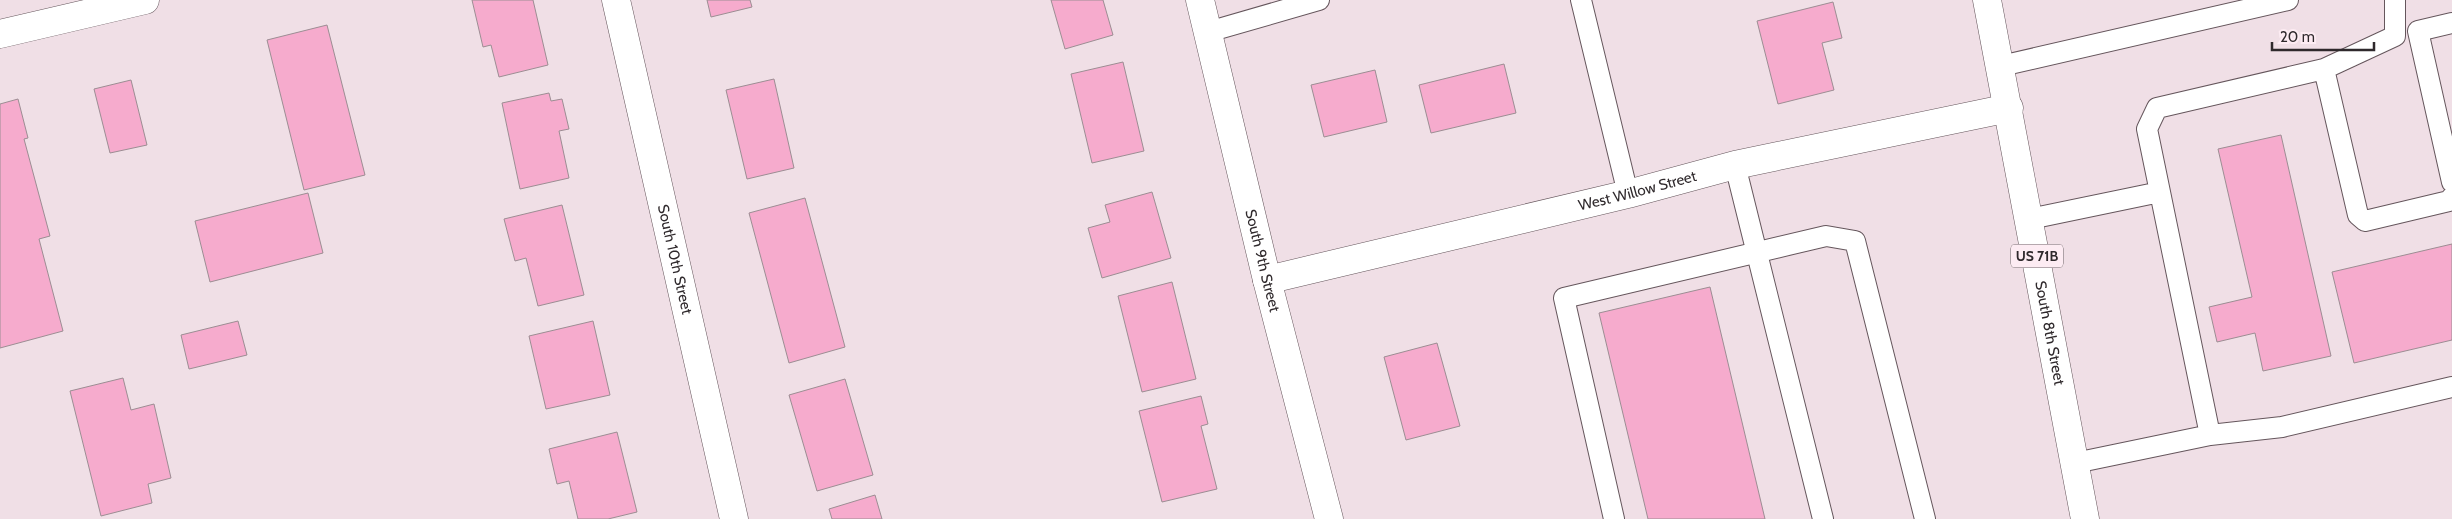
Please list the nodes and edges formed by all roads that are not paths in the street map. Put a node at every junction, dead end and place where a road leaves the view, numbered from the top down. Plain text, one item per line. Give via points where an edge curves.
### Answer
1 (145, 0) edge
2 (616, 0) edge
3 (1200, 0) edge
4 (1319, 0) edge
5 (1581, 0) edge
6 (1987, 0) edge
7 (2288, 0) edge
8 (2395, 0) edge
9 (2452, 23) edge
10 (2418, 31) junction
11 (1208, 32) junction
12 (0, 34) edge
13 (2395, 36) junction
14 (2000, 66) junction
15 (2324, 69) junction
16 (2009, 108) junction
17 (1735, 165) junction
18 (2452, 182) edge
19 (2160, 192) junction
20 (1628, 194) junction
21 (2452, 197) edge
22 (2030, 219) junction
23 (1756, 252) junction
24 (1268, 280) junction
25 (2452, 387) edge
26 (2210, 436) junction
27 (2075, 463) junction
28 (734, 519) edge
29 (1329, 519) edge
30 (1614, 519) edge
31 (1823, 519) edge
32 (1925, 519) edge
33 (2086, 519) edge

1 - 12 street
2 - 28 street, South 10th Street
3 - 11 street, South 9th Street
4 - 11 lane
5 - 20 lane
6 - 14 street, South 8th Street / US 71B
7 - 14 lane
8 - 13 lane
9 - 10 lane
10 - 13 lane
10 - 18 lane
11 - 24 street, South 9th Street
13 - 15 lane
14 - 16 street, South 8th Street / US 71B
15 - 19 lane via 2157,108 2147,129
15 - 21 lane via 2358,215 2365,221 2450,202
16 - 17 street, West Willow Street
16 - 22 street, South 8th Street / US 71B
17 - 20 street, West Willow Street
17 - 23 lane
19 - 22 lane
19 - 26 lane
20 - 24 street, West Willow Street
22 - 27 street, South 8th Street / US 71B
23 - 30 lane via 1564,298
23 - 31 lane
23 - 32 lane via 1826,236 1855,241
24 - 29 street, South 9th Street
25 - 26 lane via 2282,427
26 - 27 lane
27 - 33 street, South 8th Street / US 71B

